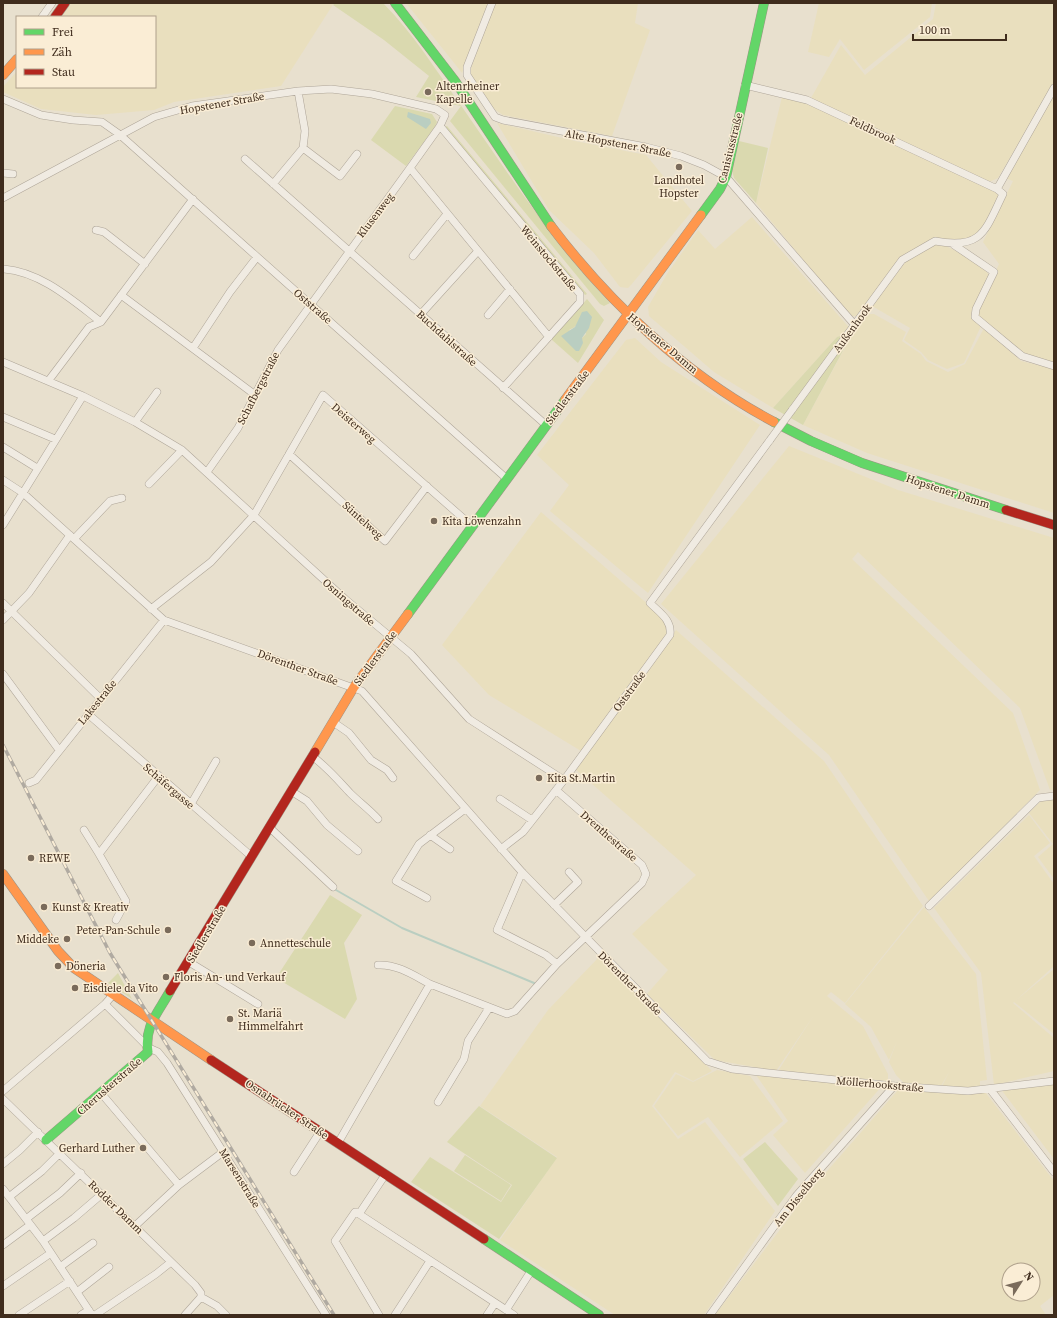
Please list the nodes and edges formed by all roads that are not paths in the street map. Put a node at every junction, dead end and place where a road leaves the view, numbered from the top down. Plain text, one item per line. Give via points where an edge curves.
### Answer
1 (52, 3) edge
2 (65, 3) edge
3 (395, 3) edge
4 (492, 3) edge
5 (764, 3) edge
6 (43, 16) edge
7 (56, 16) edge
8 (16, 60) edge
9 (3, 76) edge
10 (745, 85) junction
11 (1054, 88) edge
12 (298, 91) junction
13 (3, 99) edge
14 (440, 126) junction
15 (119, 134) junction
16 (302, 148) junction
17 (357, 154) dead end
18 (245, 159) dead end
19 (410, 168) junction
20 (3, 173) edge
21 (13, 174) dead end
22 (726, 176) junction
23 (273, 184) junction
24 (997, 189) junction
25 (3, 198) edge
26 (193, 199) junction
27 (448, 214) junction
28 (96, 230) dead end
29 (954, 245) junction
30 (349, 250) junction
31 (478, 250) junction
32 (413, 256) dead end
33 (258, 257) junction
34 (145, 264) junction
35 (4, 269) dead end
36 (510, 289) junction
37 (122, 296) junction
38 (310, 304) junction
39 (421, 314) junction
40 (628, 314) junction
41 (488, 315) dead end
42 (101, 322) junction
43 (854, 324) junction
44 (549, 337) junction
45 (193, 348) junction
46 (3, 362) edge
47 (1054, 366) edge
48 (49, 380) junction
49 (503, 388) junction
50 (158, 392) dead end
51 (254, 394) junction
52 (83, 396) junction
53 (3, 417) edge
54 (136, 422) junction
55 (546, 425) junction
56 (55, 439) junction
57 (3, 447) edge
58 (182, 450) junction
59 (289, 454) junction
60 (37, 468) junction
61 (207, 472) junction
62 (508, 479) junction
63 (3, 480) edge
64 (149, 484) dead end
65 (427, 486) junction
66 (23, 493) junction
67 (122, 498) dead end
68 (254, 516) junction
69 (3, 525) edge
70 (472, 526) junction
71 (1054, 526) edge
72 (72, 537) junction
73 (3, 603) edge
74 (650, 603) joint
75 (151, 609) junction
76 (12, 611) junction
77 (3, 620) edge
78 (164, 620) junction
79 (390, 637) junction
80 (3, 674) edge
81 (354, 687) junction
82 (100, 698) junction
83 (88, 714) junction
84 (333, 722) junction
85 (60, 750) junction
86 (312, 756) junction
87 (216, 761) dead end
88 (158, 777) junction
89 (393, 778) dead end
90 (564, 780) junction
91 (29, 783) dead end
92 (556, 790) junction
93 (291, 791) junction
94 (1054, 796) edge
95 (500, 799) dead end
96 (190, 804) junction
97 (465, 809) junction
98 (378, 819) dead end
99 (532, 820) junction
100 (269, 828) junction
101 (84, 830) dead end
102 (430, 835) junction
103 (450, 849) dead end
104 (501, 849) junction
105 (358, 851) dead end
106 (99, 854) junction
107 (252, 856) junction
108 (522, 872) junction
109 (569, 872) dead end
110 (4, 879) edge
111 (333, 887) dead end
112 (427, 898) dead end
113 (554, 905) junction
114 (929, 906) dead end
115 (116, 920) dead end
116 (586, 938) junction
117 (189, 962) junction
118 (557, 964) junction
119 (378, 965) dead end
120 (430, 984) junction
121 (112, 996) junction
122 (105, 1004) junction
123 (258, 1004) dead end
124 (489, 1008) junction
125 (152, 1022) junction
126 (149, 1048) junction
127 (707, 1061) joint
128 (1054, 1081) edge
129 (894, 1086) junction
130 (990, 1089) junction
131 (3, 1091) edge
132 (101, 1093) junction
133 (3, 1099) edge
134 (438, 1102) dead end
135 (38, 1132) junction
136 (320, 1132) junction
137 (46, 1140) junction
138 (338, 1143) junction
139 (224, 1152) junction
140 (60, 1153) junction
141 (3, 1164) edge
142 (294, 1172) dead end
143 (1054, 1172) edge
144 (81, 1173) junction
145 (385, 1175) junction
146 (179, 1185) junction
147 (3, 1189) edge
148 (102, 1194) junction
149 (9, 1197) junction
150 (359, 1214) junction
151 (28, 1222) junction
152 (135, 1226) junction
153 (43, 1241) junction
154 (93, 1243) dead end
155 (3, 1245) edge
156 (51, 1253) junction
157 (430, 1261) junction
158 (171, 1262) junction
159 (60, 1267) junction
160 (109, 1267) dead end
161 (531, 1271) junction
162 (70, 1281) junction
163 (3, 1286) edge
164 (77, 1292) junction
165 (201, 1297) junction
166 (495, 1303) junction
167 (506, 1310) junction
168 (92, 1313) edge
169 (19, 1315) edge
170 (81, 1315) edge
171 (186, 1315) edge
172 (226, 1315) edge
173 (326, 1315) edge
174 (379, 1315) edge
175 (395, 1315) edge
176 (487, 1315) edge
177 (514, 1315) edge
178 (599, 1315) edge
179 (710, 1315) edge

1 - 6 street
2 - 7 main road
3 - 40 main road, Hopstener Damm via 450,73 542,214 581,263
4 - 22 street, Alte Hopstener Straße via 467,67 467,75 495,117 646,147 681,156
5 - 10 main road, Canisiusstraße
8 - 9 main road
10 - 22 main road, Canisiusstraße
10 - 24 street, Feldbrook via 807,100
11 - 24 street
12 - 14 street, Hopstener Straße via 331,89 372,94 436,109 445,115
12 - 15 street, Hopstener Straße via 192,106 154,116
12 - 16 street via 305,131
13 - 15 street, Oststraße via 42,115 102,122
14 - 19 street, Klusenweg
14 - 44 street, Weinstockstraße via 580,294 580,302
15 - 25 street, Hopstener Straße
15 - 26 street, Oststraße
16 - 17 street via 340,176
16 - 23 street
18 - 23 street, Buchdahlstraße
19 - 27 street
19 - 30 street, Klusenweg
20 - 21 street
22 - 40 main road, Canisiusstraße via 720,189
22 - 43 street, Alte Hopstener Straße
23 - 30 street, Buchdahlstraße
24 - 29 street, Außenhook via 1003,194 986,229 978,237
26 - 33 street, Oststraße
26 - 34 street
27 - 31 street
27 - 32 street
28 - 34 street via 104,232
29 - 43 street, Außenhook via 935,241 902,260
29 - 47 street via 994,272 976,309 975,317 1022,356
30 - 38 street, Klusenweg
30 - 39 street, Buchdahlstraße
31 - 36 street
31 - 39 street
33 - 38 street, Oststraße
33 - 45 street via 230,292
34 - 37 street
35 - 42 street via 17,270 55,288
36 - 41 street
36 - 44 street
37 - 42 street
37 - 45 street
38 - 51 street, Schafbergstraße via 278,350
38 - 62 street, Oststraße
39 - 49 street, Buchdahlstraße
40 - 55 main road, Siedlerstraße
40 - 71 main road, Hopstener Damm via 715,385 794,433 855,461
42 - 48 street via 89,327
43 - 74 street, Außenhook, bridge
44 - 49 street, Weinstockstraße
45 - 51 street
46 - 48 street, Osningstraße
48 - 52 street, Osningstraße
49 - 55 street, Buchdahlstraße
50 - 54 street
51 - 61 street, Schafbergstraße via 238,428
52 - 54 street, Osningstraße
52 - 56 street
53 - 56 street
54 - 58 street, Osningstraße
55 - 62 main road, Siedlerstraße
56 - 60 street
57 - 60 street
58 - 61 street, Osningstraße
58 - 64 street
59 - 65 street, Süntelweg via 385,540
59 - 65 street, Deisterweg via 323,395
59 - 68 street, Deisterweg
60 - 66 street
61 - 68 street, Osningstraße
62 - 70 main road, Siedlerstraße
63 - 66 street, Dörenther Straße
65 - 70 street, Deisterweg
66 - 69 street
66 - 72 street, Dörenther Straße
67 - 72 street via 110,501
68 - 75 street via 211,562
68 - 79 street, Osningstraße
70 - 79 main road, Siedlerstraße
72 - 75 street, Dörenther Straße
72 - 76 street
73 - 76 street
74 - 90 street, Oststraße via 668,621 671,627 670,635
75 - 78 street, Dörenther Straße
76 - 77 street
76 - 82 street
78 - 81 street, Dörenther Straße
78 - 82 street, Lakestraße
79 - 81 main road, Siedlerstraße
79 - 90 street, Osningstraße via 411,654 469,719
80 - 85 street
81 - 84 main road, Siedlerstraße
81 - 97 street, Dörenther Straße via 369,697
82 - 83 street, Lakestraße
83 - 85 street, Lakestraße
83 - 88 street, Schäfergasse
84 - 86 main road, Siedlerstraße
84 - 89 street via 349,733 371,760 387,770
85 - 91 street, Lakestraße via 36,780
86 - 93 main road, Siedlerstraße
86 - 98 street via 331,771
87 - 96 street
88 - 96 street, Schäfergasse
88 - 106 street
90 - 92 street
92 - 99 street
92 - 116 street, Drenthestraße via 642,865 646,874 642,883
93 - 100 main road, Siedlerstraße
93 - 105 street via 307,801
94 - 114 street via 1038,798
95 - 99 street
96 - 107 street, Schäfergasse
97 - 102 street
97 - 104 street, Dörenther Straße
99 - 104 street via 523,832
100 - 107 main road, Siedlerstraße
100 - 111 street
101 - 106 street
102 - 103 street
102 - 112 street via 419,844 396,881
104 - 108 street, Dörenther Straße
106 - 115 street via 126,901
107 - 117 main road, Siedlerstraße
108 - 113 street, Dörenther Straße
108 - 118 street via 497,930 546,955
109 - 113 street via 578,882
110 - 121 main road, Osnabrücker Straße via 58,951 74,968
113 - 116 street, Dörenther Straße
116 - 118 street, Drenthestraße
116 - 127 street, Dörenther Straße
117 - 123 street
117 - 125 main road, Siedlerstraße
118 - 124 street, Drenthestraße via 515,1011 507,1014
119 - 120 street, Drenthestraße via 398,967
120 - 124 street, Drenthestraße
120 - 138 street
121 - 122 street
121 - 125 main road, Osnabrücker Straße
122 - 126 street
122 - 131 street
124 - 134 street via 468,1041 464,1059
125 - 126 main road, Cheruskerstraße via 146,1038
125 - 136 main road, Osnabrücker Straße
126 - 132 main road, Cheruskerstraße via 148,1052
126 - 139 street, Marsenstraße via 158,1052 167,1063
127 - 129 street, Möllerhookstraße via 732,1069
128 - 130 street, Möllerhookstraße
129 - 130 street, Möllerhookstraße via 968,1091
129 - 179 street, Am Disselberg via 796,1196
130 - 143 street
132 - 137 main road, Cheruskerstraße
132 - 146 street
133 - 135 street, Rodder Damm
135 - 137 street, Rodder Damm
135 - 141 street
136 - 138 main road, Osnabrücker Straße
136 - 142 street
137 - 140 street, Rodder Damm
138 - 145 main road, Osnabrücker Straße
139 - 146 street
139 - 173 street, Marsenstraße
140 - 144 street, Rodder Damm
140 - 149 street
144 - 148 street, Rodder Damm
144 - 151 street
145 - 150 street
145 - 161 main road, Osnabrücker Straße
146 - 152 street
147 - 149 street
148 - 152 street, Rodder Damm
148 - 153 street
149 - 151 street
150 - 157 street
150 - 174 street via 355,1212 335,1240
151 - 153 street
151 - 155 street
152 - 158 street, Rodder Damm
153 - 156 street
154 - 159 street
156 - 159 street
156 - 163 street
157 - 166 street
157 - 175 street
158 - 165 street, Rodder Damm via 195,1285
158 - 168 street
159 - 162 street
160 - 164 street
161 - 167 street
161 - 178 main road, Osnabrücker Straße
162 - 164 street
162 - 169 street
164 - 168 street
165 - 171 street
165 - 172 street, Rodder Damm
166 - 167 street
166 - 176 street
167 - 177 street
168 - 170 street

